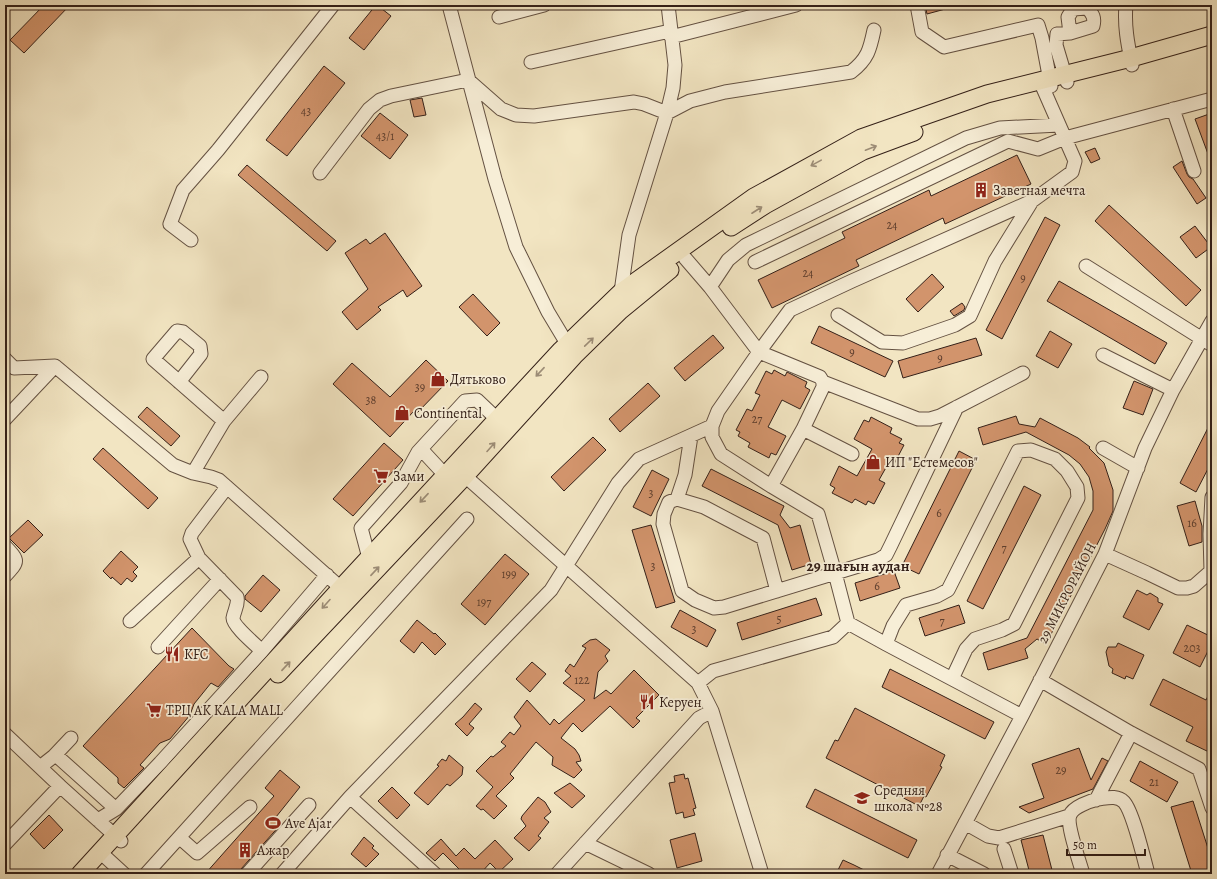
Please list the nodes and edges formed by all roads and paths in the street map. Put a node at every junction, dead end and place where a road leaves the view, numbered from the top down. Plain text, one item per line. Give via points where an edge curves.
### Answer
1 (333, 5) edge
2 (449, 5) edge
3 (544, 5) edge
4 (668, 5) edge
5 (796, 5) edge
6 (916, 5) edge
7 (1126, 5) edge
8 (499, 17) dead end
9 (1038, 25) junction
10 (874, 30) dead end
11 (1070, 32) dead end
12 (671, 34) junction
13 (1057, 34) junction
14 (1212, 35) edge
15 (1212, 46) edge
16 (1131, 61) junction
17 (531, 62) dead end
18 (468, 80) junction
19 (1053, 81) junction
20 (1212, 99) edge
21 (1173, 109) junction
22 (667, 113) junction
23 (1059, 125) junction
24 (1065, 138) junction
25 (1194, 172) dead end
26 (320, 173) dead end
27 (1032, 201) junction
28 (191, 240) dead end
29 (682, 254) junction
30 (755, 262) dead end
31 (1086, 266) dead end
32 (710, 287) junction
33 (621, 292) junction
34 (838, 315) dead end
35 (1212, 321) edge
36 (1207, 342) edge
37 (571, 350) junction
38 (759, 352) junction
39 (1103, 355) dead end
40 (5, 359) edge
41 (55, 366) junction
42 (1023, 373) dead end
43 (261, 377) dead end
44 (179, 382) dead end
45 (823, 382) junction
46 (1173, 390) junction
47 (957, 408) junction
48 (497, 419) junction
49 (5, 420) edge
50 (224, 421) junction
51 (712, 426) junction
52 (803, 429) junction
53 (691, 436) junction
54 (1103, 448) dead end
55 (421, 449) junction
56 (852, 454) dead end
57 (1138, 468) junction
58 (193, 473) junction
59 (454, 473) junction
60 (771, 486) junction
61 (227, 488) junction
62 (1212, 497) edge
63 (677, 499) junction
64 (467, 520) dead end
65 (5, 546) edge
66 (1105, 554) junction
67 (199, 558) junction
68 (369, 558) junction
69 (567, 566) junction
70 (836, 573) junction
71 (1211, 573) edge
72 (327, 575) junction
73 (5, 576) edge
74 (220, 579) junction
75 (341, 588) junction
76 (777, 591) junction
77 (130, 621) dead end
78 (848, 623) junction
79 (886, 644) junction
80 (158, 647) dead end
81 (262, 651) junction
82 (952, 680) junction
83 (1040, 680) junction
84 (698, 683) junction
85 (712, 711) junction
86 (1022, 716) junction
87 (1131, 732) junction
88 (5, 734) edge
89 (71, 738) dead end
90 (54, 756) junction
91 (40, 767) junction
92 (60, 786) junction
93 (350, 797) junction
94 (1096, 800) junction
95 (309, 805) dead end
96 (250, 807) dead end
97 (1212, 808) edge
98 (116, 809) junction
99 (1069, 816) junction
100 (98, 820) junction
101 (965, 822) junction
102 (118, 838) junction
103 (180, 838) junction
104 (585, 843) junction
105 (5, 844) edge
106 (1004, 849) dead end
107 (104, 855) junction
108 (947, 855) junction
109 (80, 874) edge
110 (92, 874) edge
111 (124, 874) edge
112 (146, 874) edge
113 (247, 874) edge
114 (282, 874) edge
115 (436, 874) edge
116 (557, 874) edge
117 (649, 874) edge
118 (762, 874) edge
119 (938, 874) edge
120 (984, 874) edge
121 (1012, 874) edge
122 (1083, 874) edge
123 (1148, 874) edge

1 - 28 street via 183,190 170,224
2 - 18 street
3 - 8 street
4 - 12 street
5 - 12 street
6 - 9 street via 922,32 944,47
7 - 16 street via 1125,18
9 - 13 street
9 - 19 street
10 - 22 street via 870,49 860,65 851,72 725,92 690,101
11 - 13 street
12 - 17 street
12 - 22 street via 675,65
13 - 19 street
14 - 16 main road
15 - 16 main road
16 - 19 main road
18 - 22 street via 500,109 516,115 534,116 634,102
18 - 26 street via 405,92 380,100 369,109
18 - 37 street via 516,247 548,312
19 - 23 street
19 - 29 main road via 863,151
20 - 21 street
21 - 24 street
21 - 25 street
22 - 33 street via 629,235
23 - 24 street
23 - 32 street via 1000,128 966,138 746,245 728,260
24 - 27 street via 1075,162 1072,172
24 - 30 street via 1038,149 1008,141
27 - 34 street via 995,261 970,316 955,325 903,343 882,342
27 - 38 street via 790,310
29 - 32 street
29 - 33 main road
37 -> 29 main road via 620,311
31 - 36 street
32 - 38 street
33 - 37 main road
35 - 36 street, 29 МИКРОРАЙОН
36 - 46 street, 29 МИКРОРАЙОН
37 -> 48 main road via 560,350
59 -> 37 main road
38 - 45 street via 820,377
38 - 51 street via 718,412
39 - 46 street
40 - 41 street via 14,368
41 - 49 street
41 - 58 street via 173,465
42 - 47 street
43 - 50 street
44 - 50 street
45 - 47 street via 918,419 930,420
45 - 52 street via 823,388
46 - 57 street, 29 МИКРОРАЙОН
47 - 70 street via 886,555
48 - 55 street via 477,400 465,401
48 - 59 main road
50 - 58 street
51 - 53 street
51 - 60 street via 712,437 721,454
52 - 56 street
52 - 60 street
53 - 63 street via 685,475
53 - 69 street via 639,459 618,483
54 - 57 street
55 - 59 street
55 - 68 street via 401,484 361,528
57 - 66 street, 29 МИКРОРАЙОН
58 - 61 street via 215,478
59 -> 68 main road
59 - 69 street
102 -> 59 main road
60 - 70 street via 818,514
61 - 67 street via 191,536
61 - 72 street
62 - 71 street
63 - 76 street via 704,507 763,538
63 - 76 street via 669,502 663,524 682,591 714,608
64 - 103 street
65 - 73 street via 16,561
66 - 71 street via 1178,588 1194,586
66 - 83 street, 29 МИКРОРАЙОН
67 - 74 street
67 - 77 street
68 - 75 main road
69 - 84 street
69 - 93 street via 551,590
70 - 76 street
70 - 78 street
72 - 75 street
72 - 81 street
74 - 80 street
74 - 81 street via 237,596 233,617 235,625
75 -> 102 main road
78 - 79 street
78 - 84 street via 833,637 713,671
79 - 82 street
79 - 82 street via 906,605 948,590 1018,451 1031,450 1055,459 1077,486 1078,498 1014,624 975,639 966,649
81 - 98 street
82 - 86 street
83 - 86 street, 29 МИКРОРАЙОН
83 - 87 street
84 - 85 street
85 - 104 street via 700,718
85 - 118 street
86 - 101 street, 29 МИКРОРАЙОН
87 - 94 street
87 - 97 street via 1199,769
88 - 91 street
89 - 90 street
90 - 91 street
90 - 98 street via 62,760
91 - 92 street
92 - 100 street
92 - 105 street
93 - 114 street
93 - 115 street
94 - 99 street via 1075,808
94 - 123 street via 1119,798 1127,807
95 - 113 street
96 - 103 street via 197,853
98 - 100 street
99 - 101 street via 999,838 988,836
99 - 122 street
100 - 102 street
101 - 108 street, 29 МИКРОРАЙОН
102 - 107 main road
103 - 112 street
104 - 116 street
104 - 117 street
106 - 121 street
107 - 109 main road
107 - 110 main road
107 - 111 street
108 - 119 street, 29 МИКРОРАЙОН
108 - 120 street

